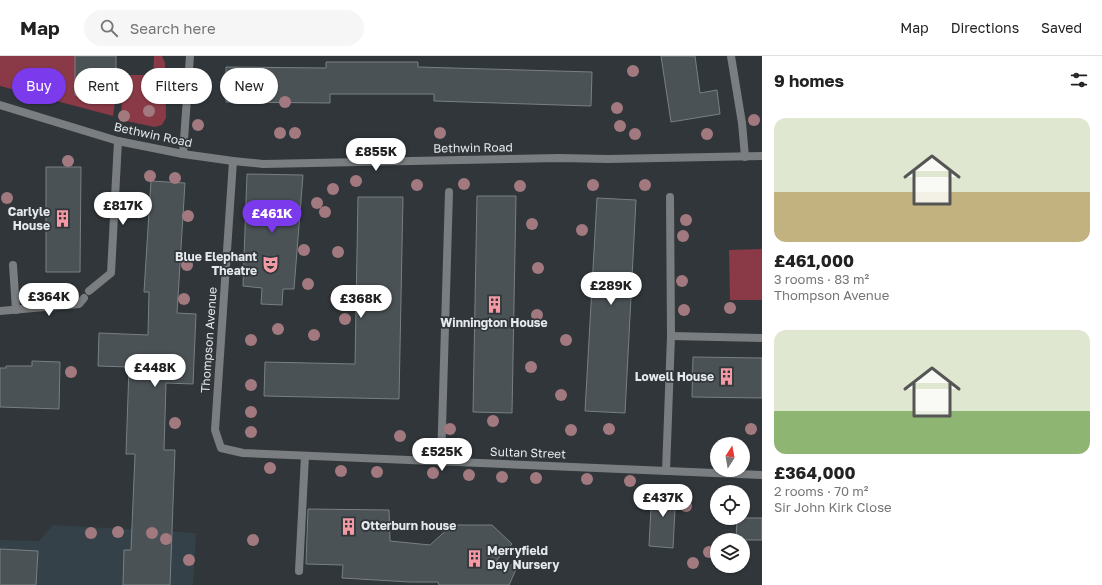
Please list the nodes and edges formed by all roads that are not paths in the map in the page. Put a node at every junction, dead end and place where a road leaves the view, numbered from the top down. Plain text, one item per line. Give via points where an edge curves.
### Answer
1 (190, 56) edge
2 (731, 56) edge
3 (0, 105) edge
4 (118, 140) junction
5 (183, 154) junction
6 (762, 156) edge
7 (745, 157) junction
8 (233, 161) junction
9 (449, 192) dead end
10 (670, 196) dead end
11 (13, 265) dead end
12 (16, 310) junction
13 (0, 311) edge
14 (671, 336) junction
15 (762, 338) edge
16 (221, 448) joint
17 (305, 456) junction
18 (441, 462) junction
19 (666, 471) junction
20 (762, 476) edge
21 (299, 571) dead end

1 - 5 street
2 - 7 street
3 - 4 street, Bethwin Road
4 - 5 street, Bethwin Road
4 - 12 street via 111,273 86,294 79,304
5 - 8 street, Bethwin Road
6 - 7 street, Bethwin Road
7 - 8 street, Bethwin Road via 263,164
8 - 16 street, Thompson Avenue via 215,430
9 - 18 street
10 - 14 street
11 - 12 street
12 - 13 street
14 - 15 street
14 - 19 street
16 - 17 street, Sultan Street via 243,453
17 - 18 street, Sultan Street
17 - 21 street
18 - 19 street, Sultan Street
19 - 20 street, Sultan Street

